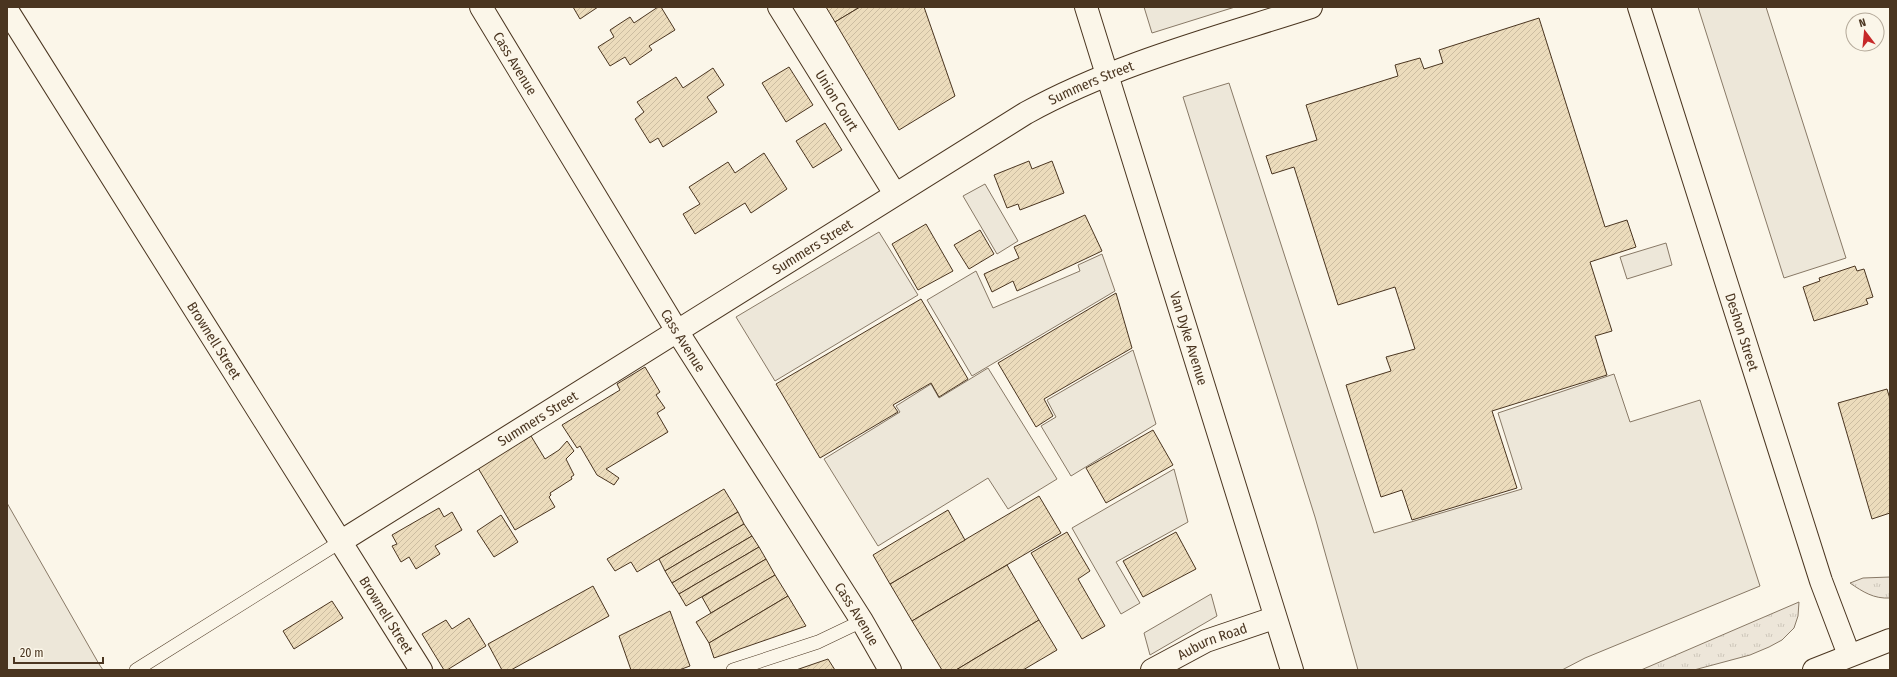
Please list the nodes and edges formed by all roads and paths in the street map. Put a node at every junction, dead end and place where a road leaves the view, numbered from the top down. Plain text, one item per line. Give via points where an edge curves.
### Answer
1 (481, 7) edge
2 (779, 7) edge
3 (1086, 7) edge
4 (1311, 7) edge
5 (1639, 7) edge
6 (7, 10) edge
7 (1107, 74) junction
8 (895, 194) junction
9 (678, 331) junction
10 (340, 542) junction
11 (1274, 618) junction
12 (862, 621) junction
13 (1890, 640) edge
14 (1849, 655) junction
15 (136, 670) edge
16 (421, 670) edge
17 (733, 670) edge
18 (890, 670) edge
19 (1152, 670) edge
20 (1292, 670) edge
21 (1814, 670) edge

1 - 9 main road, Cass Avenue
2 - 8 main road, Union Court
3 - 7 main road, Van Dyke Avenue
4 - 7 main road, Summers Street
5 - 14 main road, Deshon Street via 1821,581
6 - 10 main road, Brownell Street
7 - 8 main road, Summers Street via 1060,94 1026,113
7 - 11 main road, Van Dyke Avenue
8 - 9 main road, Summers Street
9 - 10 main road, Summers Street
9 - 12 main road, Cass Avenue
10 - 15 lane
10 - 16 main road, Brownell Street
11 - 19 main road, Auburn Road via 1206,641
11 - 20 main road, Van Dyke Avenue
12 - 17 lane via 818,642
12 - 18 main road, Cass Avenue
13 - 14 main road
14 - 21 main road

